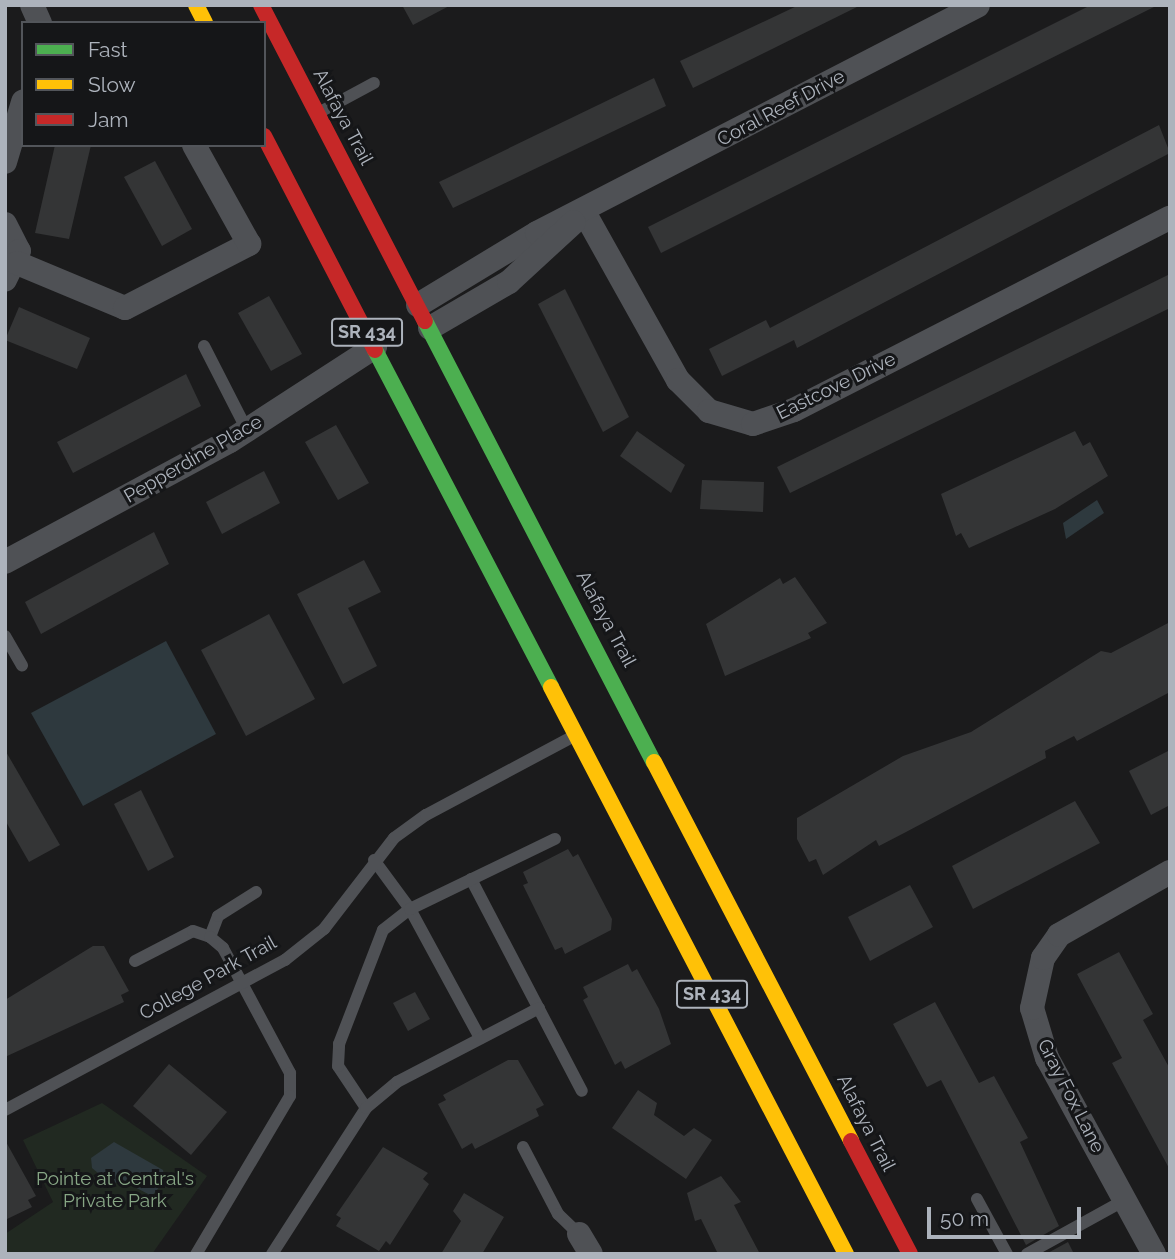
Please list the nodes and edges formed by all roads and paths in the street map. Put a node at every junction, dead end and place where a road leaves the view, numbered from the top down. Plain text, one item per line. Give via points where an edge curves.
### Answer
1 (32, 5) edge
2 (196, 5) edge
3 (261, 5) edge
4 (978, 5) edge
5 (39, 21) edge
6 (204, 21) edge
7 (374, 83) dead end
8 (21, 109) edge
9 (317, 113) junction
10 (266, 140) edge
11 (195, 147) edge
12 (5, 162) edge
13 (584, 212) junction
14 (1170, 218) edge
15 (5, 224) edge
16 (11, 272) edge
17 (418, 305) junction
18 (430, 328) junction
19 (204, 346) dead end
20 (375, 347) junction
21 (247, 430) junction
22 (5, 562) edge
23 (5, 636) edge
24 (528, 639) junction
25 (22, 666) dead end
26 (566, 674) dead end
27 (598, 694) dead end
28 (624, 699) junction
29 (577, 734) junction
30 (660, 769) junction
31 (555, 839) dead end
32 (374, 860) junction
33 (1170, 872) edge
34 (471, 879) junction
35 (256, 892) dead end
36 (410, 909) junction
37 (210, 937) junction
38 (135, 961) dead end
39 (242, 983) junction
40 (538, 1007) junction
41 (480, 1038) junction
42 (582, 1091) dead end
43 (366, 1108) junction
44 (5, 1110) edge
45 (523, 1147) dead end
46 (977, 1199) dead end
47 (1125, 1200) junction
48 (585, 1244) edge
49 (196, 1254) edge
50 (272, 1254) edge
51 (846, 1254) edge
52 (910, 1254) edge
53 (1007, 1254) edge
54 (1027, 1254) edge
55 (1154, 1254) edge

1 - 5 street
2 - 6 main road
3 - 9 main road, Alafaya Trail / SR 434
4 - 13 street, Coral Reef Drive
7 - 9 lane
8 - 12 street
9 - 17 main road, Alafaya Trail / SR 434
10 - 20 main road, SR 434
11 - 16 street via 249,244 125,309
13 - 14 street, Eastcove Drive via 678,380 709,411 753,424 794,410
13 - 17 street, Coral Reef Drive
13 - 18 street, Coral Reef Drive via 509,282
15 - 16 street via 16,239
17 - 18 main road, Alafaya Trail / SR 434
18 - 28 main road, Alafaya Trail / SR 434
19 - 21 lane
20 - 21 street, Pepperdine Place
20 - 24 main road, SR 434
21 - 22 street, Pepperdine Place
23 - 25 lane
24 - 26 main road
24 - 29 main road, SR 434
27 - 28 main road
28 - 30 main road, Alafaya Trail / SR 434
29 - 30 main road via 610,733
29 - 32 lane, College Park Trail via 426,815
29 - 51 main road, SR 434
30 - 52 main road, Alafaya Trail / SR 434
31 - 34 lane
32 - 36 lane
32 - 39 lane, College Park Trail via 324,929
33 - 47 street, Gray Fox Lane via 1059,935 1035,981 1032,1008 1047,1058
34 - 36 lane
34 - 40 lane
35 - 37 lane via 218,916
36 - 41 lane
36 - 43 lane via 383,930 370,951 338,1044 338,1066
37 - 38 lane via 193,931
37 - 39 lane
39 - 44 lane, College Park Trail
39 - 49 lane via 290,1073 290,1096
40 - 41 lane
40 - 42 lane
41 - 43 lane via 397,1082
43 - 50 lane
45 - 48 lane via 558,1214
46 - 53 lane
47 - 54 lane
47 - 55 street, Gray Fox Lane

